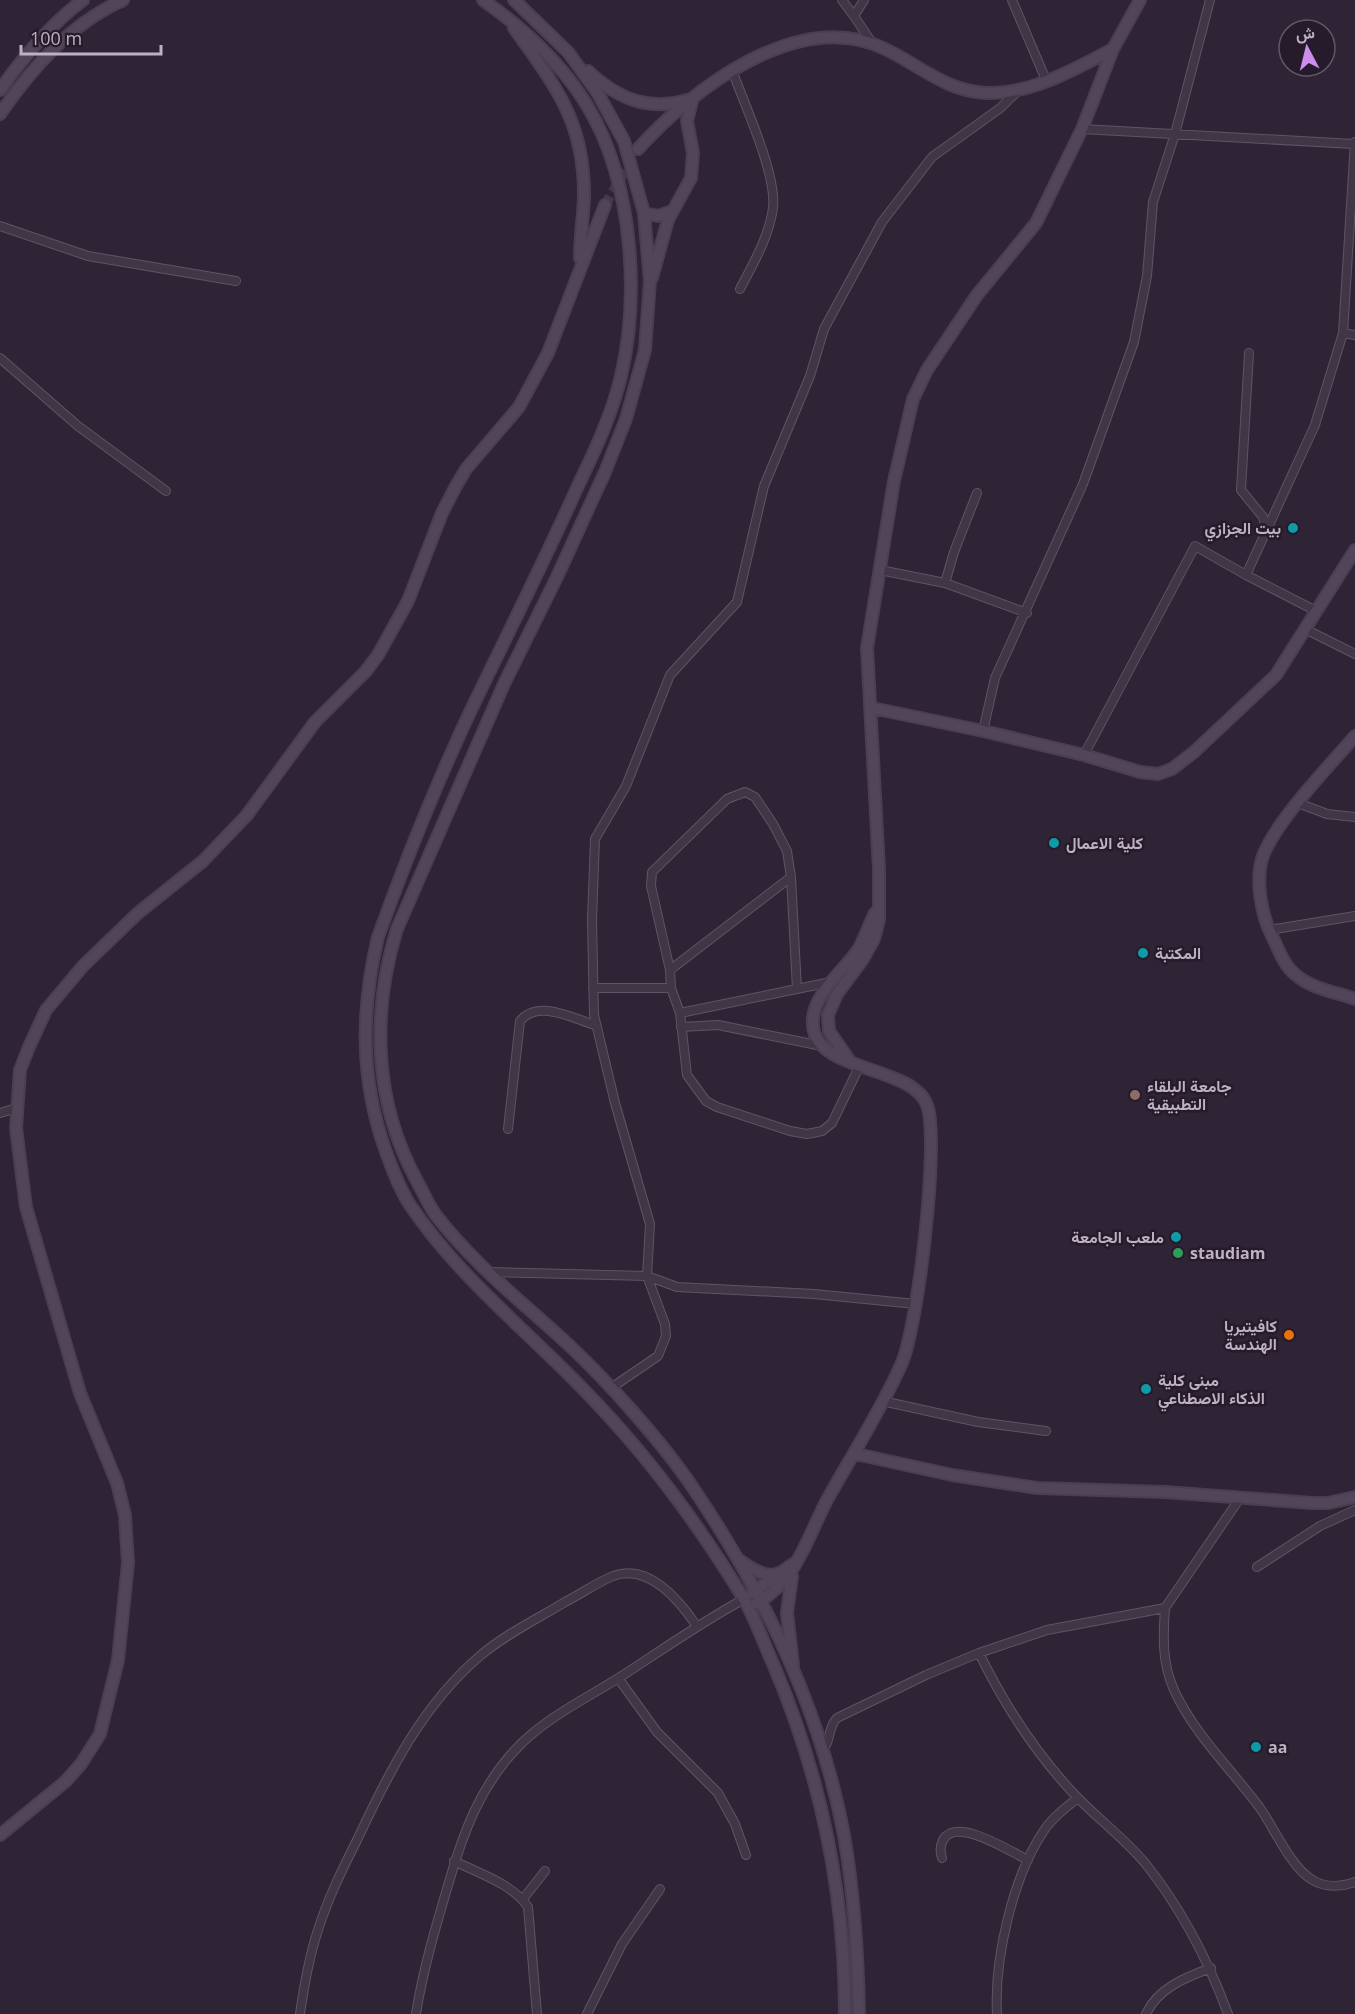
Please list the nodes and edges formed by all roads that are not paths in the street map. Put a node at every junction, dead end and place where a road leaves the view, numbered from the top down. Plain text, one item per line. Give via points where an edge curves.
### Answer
1 (83, 0) edge
2 (123, 0) edge
3 (483, 0) edge
4 (514, 0) edge
5 (842, 0) edge
6 (864, 0) edge
7 (1012, 0) edge
8 (1140, 0) edge
9 (1210, 0) edge
10 (505, 16) junction
11 (854, 16) junction
12 (872, 44) junction
13 (1113, 49) junction
14 (568, 52) junction
15 (732, 70) junction
16 (1046, 80) junction
17 (0, 90) edge
18 (1020, 90) junction
19 (694, 98) junction
20 (666, 105) junction
21 (0, 114) edge
22 (669, 119) junction
23 (687, 129) junction
24 (1082, 129) junction
25 (1175, 134) junction
26 (1355, 143) edge
27 (638, 149) tunnel mouth
28 (605, 205) tunnel mouth
29 (672, 211) junction
30 (644, 213) junction
31 (0, 226) edge
32 (580, 271) junction
33 (236, 281) dead end
34 (650, 281) junction
35 (740, 290) dead end
36 (1343, 333) junction
37 (1355, 335) edge
38 (1249, 353) dead end
39 (0, 358) edge
40 (166, 491) dead end
41 (977, 493) dead end
42 (1266, 531) junction
43 (1355, 550) edge
44 (880, 570) junction
45 (1246, 575) junction
46 (945, 583) junction
47 (1318, 612) junction
48 (1027, 613) junction
49 (1307, 630) junction
50 (1355, 654) edge
51 (486, 678) junction
52 (504, 684) junction
53 (872, 708) junction
54 (983, 731) junction
55 (1355, 736) edge
56 (1084, 754) junction
57 (1298, 803) junction
58 (1355, 817) edge
59 (791, 877) junction
60 (878, 908) junction
61 (1355, 916) edge
62 (1269, 930) junction
63 (670, 970) junction
64 (832, 982) junction
65 (593, 988) junction
66 (671, 988) junction
67 (797, 989) junction
68 (1355, 999) edge
69 (680, 1013) junction
70 (595, 1025) junction
71 (681, 1027) junction
72 (822, 1046) junction
73 (849, 1060) junction
74 (860, 1065) junction
75 (17, 1108) junction
76 (0, 1113) edge
77 (508, 1130) dead end
78 (489, 1272) junction
79 (647, 1276) junction
80 (915, 1304) junction
81 (611, 1388) junction
82 (882, 1401) junction
83 (1046, 1431) dead end
84 (856, 1454) junction
85 (1355, 1497) edge
86 (1240, 1498) junction
87 (1355, 1510) edge
88 (737, 1559) junction
89 (1257, 1566) dead end
90 (789, 1570) junction
91 (756, 1590) junction
92 (762, 1600) junction
93 (746, 1603) junction
94 (1165, 1608) junction
95 (696, 1625) junction
96 (979, 1653) junction
97 (618, 1678) junction
98 (795, 1680) junction
99 (821, 1751) junction
100 (1078, 1798) junction
101 (0, 1835) edge
102 (746, 1855) dead end
103 (942, 1858) dead end
104 (1028, 1860) junction
105 (454, 1861) junction
106 (545, 1871) dead end
107 (1355, 1882) edge
108 (660, 1889) dead end
109 (523, 1899) junction
110 (1211, 1968) junction
111 (300, 2014) edge
112 (416, 2014) edge
113 (537, 2014) edge
114 (587, 2014) edge
115 (845, 2014) edge
116 (858, 2014) edge
117 (997, 2014) edge
118 (1146, 2014) edge
119 (1228, 2014) edge

1 - 17 street via 47,30
2 - 21 street via 65,38 22,82
3 - 10 street
4 - 14 street
5 - 11 street
6 - 11 street
7 - 16 street
8 - 13 street
9 - 25 street
10 - 32 street via 548,76 574,124 583,179
10 - 51 street via 533,38 566,75 604,136 613,157 626,218 631,298 626,348 609,413 558,532
11 - 12 street
12 - 15 street via 842,39 811,40 772,50
12 - 18 street via 951,86 985,93
13 - 16 street
13 - 24 street
14 - 20 street via 606,87 625,98 642,105
14 - 30 street via 620,133 635,172
15 - 19 street
15 - 35 street via 774,198 764,239
16 - 18 street
18 - 65 street via 932,157 913,178 882,222 824,328 806,385 764,486 737,602 670,675 626,786 597,834 593,855
19 - 20 street
19 - 22 street
19 - 23 street
20 - 22 street via 672,108
22 - 23 street
22 - 27 street
23 - 29 street via 693,153 691,178
24 - 25 street
24 - 44 street via 1036,223 977,295 927,370 913,399 900,448
25 - 26 street
25 - 48 street via 1153,202 1147,276 1134,342 1083,484
26 - 36 street
28 - 32 street
29 - 30 street via 658,216
29 - 34 street
30 - 34 street
31 - 33 street via 88,256
32 - 75 street via 532,386 456,486 408,601 378,655 315,722 246,815 210,854 138,913 83,966 46,1010 20,1070
34 - 52 street via 645,350 626,419 557,577
36 - 37 street
36 - 42 street via 1315,425
38 - 42 street via 1241,490 1263,517
39 - 40 street via 78,426
41 - 46 street
42 - 45 street
43 - 47 street
44 - 46 street
44 - 53 street via 867,648
45 - 47 street
45 - 56 street via 1195,546
46 - 48 street
47 - 49 street
48 - 54 street via 995,678
49 - 50 street
49 - 56 street via 1276,675 1173,769 1151,774
51 - 52 street
51 - 93 street via 378,937 365,1013 371,1106 392,1169 409,1202 434,1236 619,1428 659,1478
52 - 78 street via 397,929 386,966 380,1021 385,1091 402,1155 433,1211
53 - 54 street
53 - 60 street
54 - 56 street
55 - 57 street
57 - 58 street via 1327,814
57 - 62 street via 1261,862
59 - 63 street
59 - 63 street via 787,851 755,797 745,792 727,799 652,872 651,886
59 - 67 street
60 - 64 street via 858,949
60 - 73 street via 874,939 837,994 828,1015 829,1031
61 - 62 street
62 - 68 street via 1295,975 1314,986
63 - 66 street
64 - 67 street
64 - 72 street via 813,1016 815,1037
65 - 66 street
65 - 70 street
66 - 69 street
67 - 69 street
69 - 71 street
70 - 77 street via 547,1011 535,1009 526,1013 520,1021
70 - 79 street via 650,1224
71 - 72 street via 717,1025
71 - 74 street via 687,1075 706,1101 790,1131 807,1134 822,1131 832,1123
72 - 73 street
73 - 74 street
74 - 80 street via 916,1090 928,1106 931,1165
75 - 76 street
75 - 101 street via 17,1147 26,1207 80,1393 117,1483 125,1515 128,1563 118,1660 100,1734 66,1781
78 - 79 street
78 - 81 street
79 - 80 street via 677,1287
79 - 81 street via 665,1324 664,1346 645,1367
80 - 82 street via 902,1363
81 - 88 street via 685,1477
82 - 83 street via 978,1422
82 - 84 street
84 - 86 street via 951,1475 1037,1488
84 - 90 street
85 - 86 street via 1328,1503
86 - 94 street
87 - 89 street via 1320,1526
88 - 90 street via 764,1573 774,1575
88 - 91 street
90 - 91 street
90 - 92 street via 783,1584
90 - 98 street via 787,1613
91 - 92 street
91 - 93 street
92 - 93 street
92 - 98 street
93 - 95 street
93 - 115 street via 813,1771 830,1845
94 - 96 street via 1047,1630
94 - 107 street via 1162,1644 1168,1675 1201,1733 1306,1875 1330,1886
95 - 97 street
95 - 111 street via 685,1608 658,1584 645,1577 624,1574 601,1582 480,1656 407,1740 392,1767 325,1908
96 - 99 street via 846,1712 830,1726 828,1743
96 - 100 street via 1011,1716
97 - 102 street via 657,1732 718,1793
97 - 105 street via 550,1720 517,1748 478,1800
98 - 99 street
99 - 116 street via 843,1833 853,1899
100 - 104 street via 1045,1828
100 - 110 street via 1163,1887
103 - 104 street via 944,1840 959,1831 984,1838
104 - 117 street via 1007,1927
105 - 109 street
105 - 112 street via 433,1932
106 - 109 street
108 - 114 street via 622,1944
109 - 113 street via 531,1920
110 - 118 street via 1158,1996
110 - 119 street

